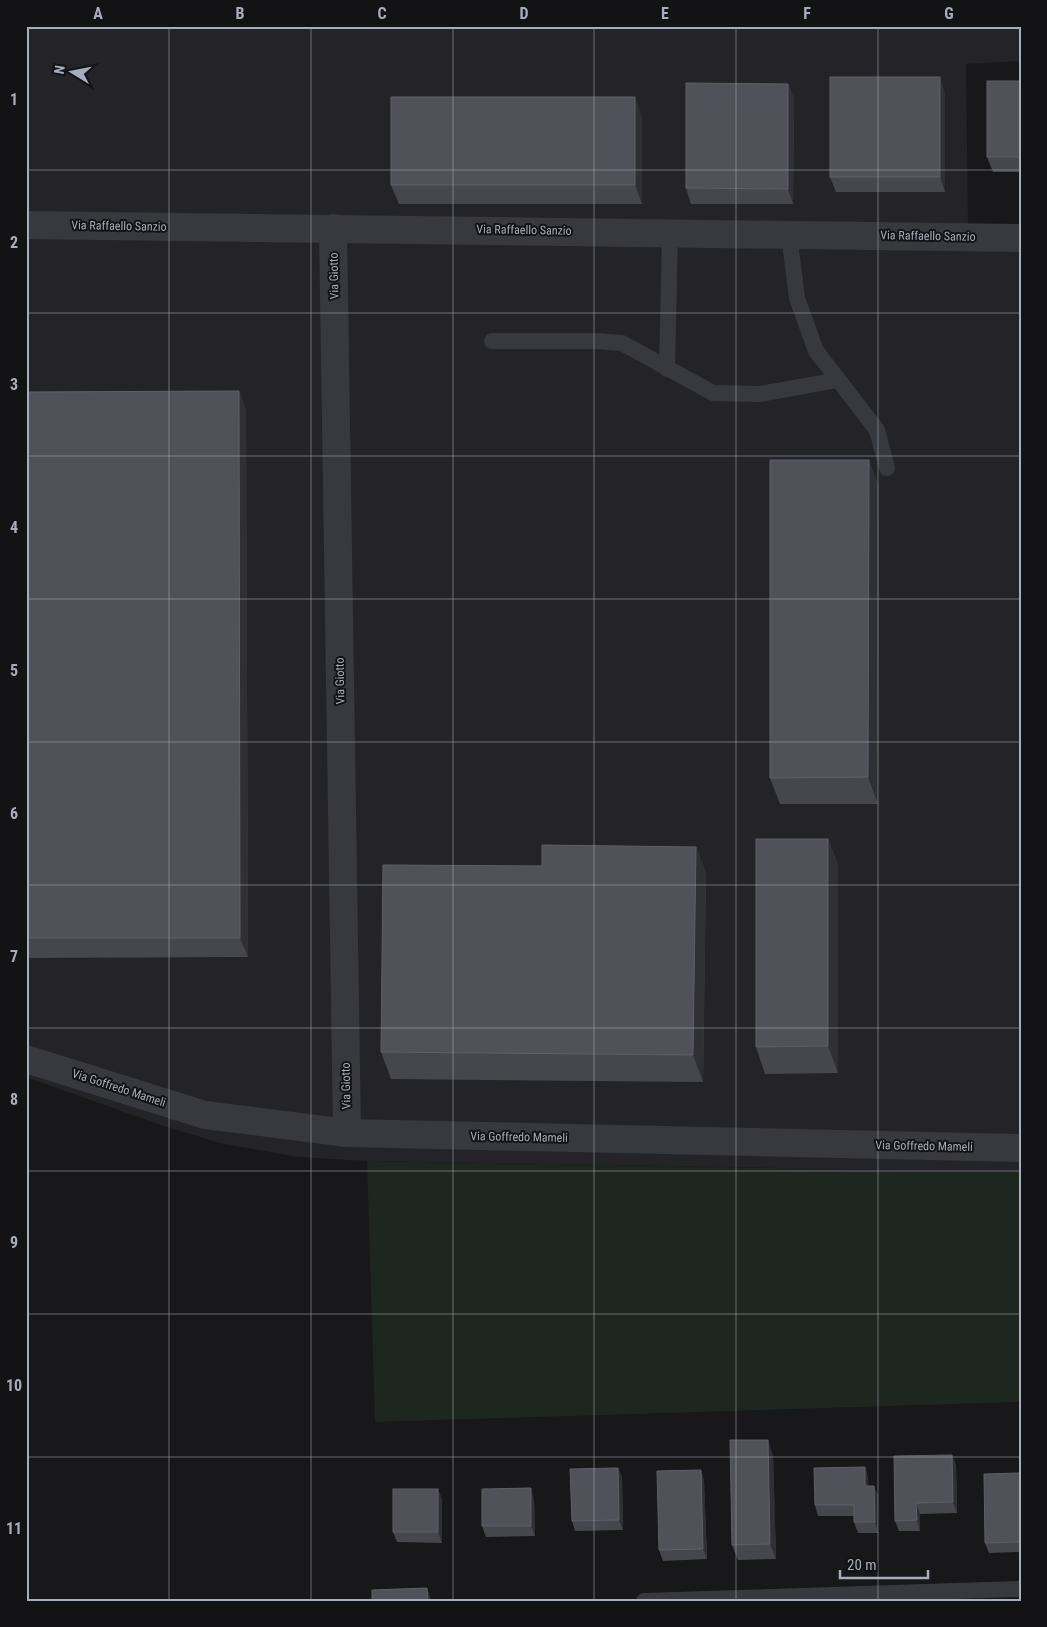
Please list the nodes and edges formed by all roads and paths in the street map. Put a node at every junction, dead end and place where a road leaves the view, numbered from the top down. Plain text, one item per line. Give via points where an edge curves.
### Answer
1 (26, 225) edge
2 (333, 228) junction
3 (670, 232) junction
4 (789, 234) junction
5 (1021, 238) edge
6 (492, 341) dead end
7 (667, 369) junction
8 (838, 380) junction
9 (887, 468) dead end
10 (26, 1059) edge
11 (347, 1133) junction
12 (1021, 1148) edge
13 (1021, 1589) edge
14 (644, 1601) edge

1 - 2 street, Via Raffaello Sanzio
2 - 3 street, Via Raffaello Sanzio
2 - 11 street, Via Giotto
3 - 4 street, Via Raffaello Sanzio
3 - 7 lane
4 - 5 street, Via Raffaello Sanzio
4 - 8 lane via 797,298 816,351
6 - 7 lane via 622,343
7 - 8 lane via 713,393 760,394
8 - 9 lane via 877,430
10 - 11 street, Via Goffredo Mameli via 205,1115
11 - 12 street, Via Goffredo Mameli
13 - 14 lane

